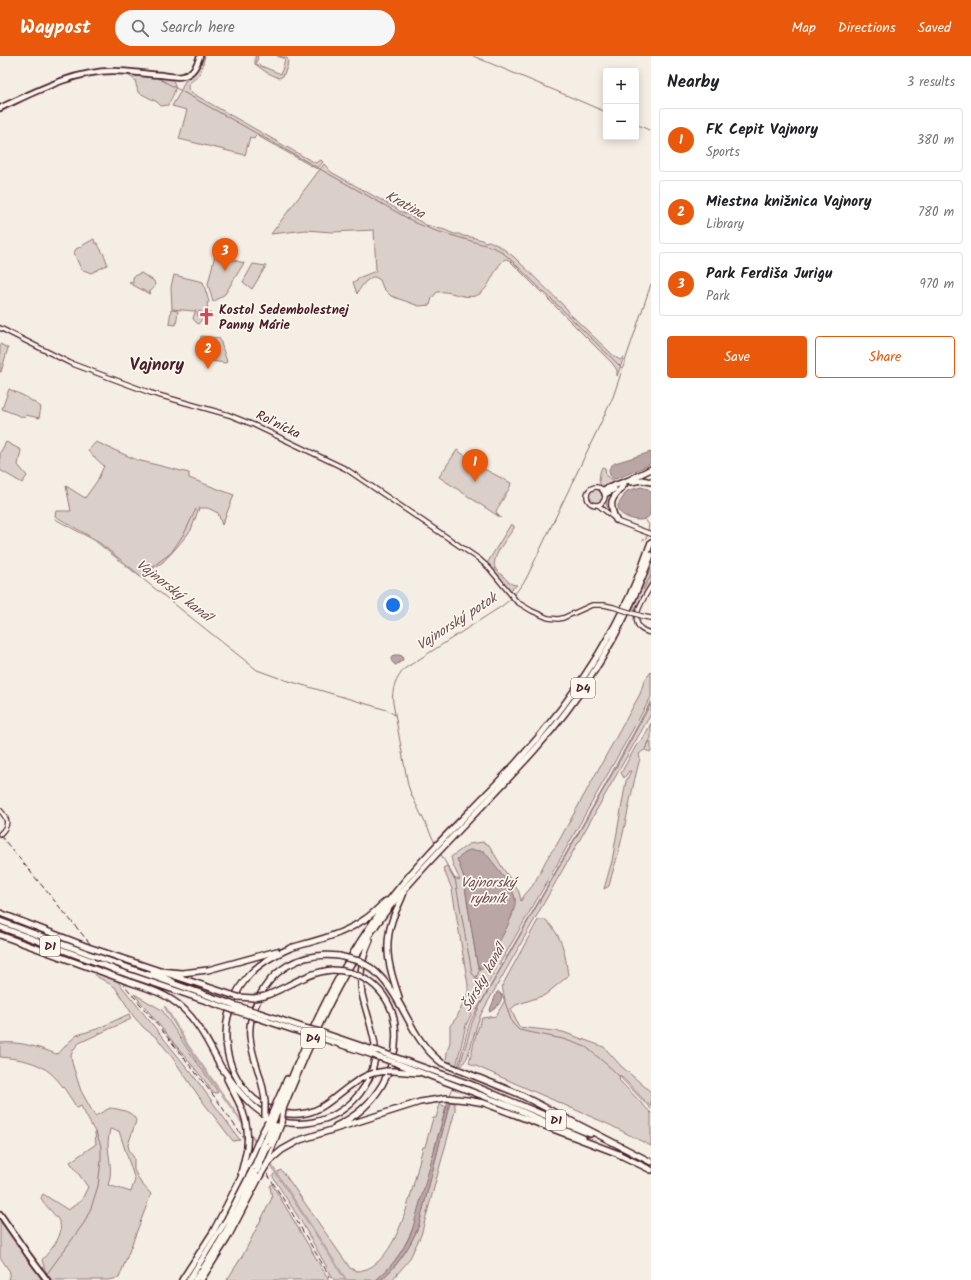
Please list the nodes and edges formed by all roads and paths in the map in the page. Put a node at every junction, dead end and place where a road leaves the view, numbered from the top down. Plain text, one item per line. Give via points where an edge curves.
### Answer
1 (200, 56) edge
2 (0, 108) edge
3 (0, 328) edge
4 (651, 470) edge
5 (651, 482) edge
6 (624, 485) junction
7 (604, 492) junction
8 (603, 502) junction
9 (598, 505) junction
10 (607, 512) junction
11 (616, 520) junction
12 (651, 534) edge
13 (651, 542) edge
14 (651, 555) edge
15 (651, 586) edge
16 (651, 618) edge
17 (651, 633) edge
18 (0, 810) edge
19 (0, 834) edge
20 (441, 845) junction
21 (433, 853) junction
22 (406, 888) junction
23 (395, 892) junction
24 (0, 913) edge
25 (0, 921) edge
26 (378, 924) junction
27 (0, 927) edge
28 (0, 935) edge
29 (293, 947) junction
30 (137, 964) junction
31 (160, 971) junction
32 (124, 980) junction
33 (190, 990) junction
34 (194, 997) junction
35 (231, 1006) junction
36 (402, 1006) junction
37 (219, 1064) junction
38 (439, 1076) junction
39 (470, 1087) junction
40 (279, 1108) junction
41 (273, 1121) junction
42 (320, 1133) junction
43 (268, 1146) junction
44 (619, 1154) junction
45 (642, 1157) junction
46 (248, 1159) junction
47 (651, 1162) edge
48 (266, 1166) junction
49 (256, 1169) junction
50 (651, 1170) edge
51 (0, 1214) edge
52 (46, 1278) edge
53 (182, 1280) edge
54 (189, 1280) edge
55 (195, 1280) edge
56 (201, 1280) edge

1 - 2 main road via 192,72 186,75 122,71 89,73 54,84
3 - 16 street, Roľnícka, bridge via 70,363 250,423 346,469 479,559 518,603 532,611 548,618 564,618 597,604
4 - 7 highway
5 - 6 highway via 642,480
6 - 7 highway
6 - 11 highway via 612,502 611,510
7 - 8 street
7 - 9 street via 598,487 593,487 587,494 589,502
8 - 9 street
8 - 10 street
9 - 10 street
10 - 11 street
11 - 12 street
13 - 20 highway, D4 via 616,623 569,699 515,765
14 - 20 highway, D4 via 620,625 574,701 518,768
15 - 17 street via 636,615 641,628
18 - 19 street via 7,824
20 - 21 highway, D4
21 - 22 highway, D4
21 - 23 highway, D4
22 - 26 highway, D4
22 - 36 highway via 392,921 388,944 389,967
23 - 29 highway via 364,920 351,928
23 - 40 highway, D4 via 331,991
24 - 30 highway, bridge
25 - 33 highway, D1, bridge
26 - 37 highway via 365,952 361,979 375,1043 374,1064 363,1089 349,1105 329,1118 317,1121 294,1123 274,1119 261,1113 248,1102
26 - 40 highway, D4 via 335,993
27 - 34 highway, D1, bridge
28 - 32 highway, bridge
29 - 31 highway via 208,970 182,973
29 - 38 highway, bridge via 273,956 255,969 242,984 233,1001 226,1035 229,1057 237,1078 250,1095 263,1106 278,1113 306,1113 330,1101 354,1082 374,1073 393,1071
30 - 31 highway
30 - 33 highway
31 - 42 highway, bridge via 238,997 265,996 321,971 332,970 360,976 379,990 388,1002 394,1020 396,1047 393,1060 382,1085 367,1105 351,1118
32 - 34 highway
32 - 37 highway via 173,1000 199,1029
33 - 35 highway, D1
34 - 35 highway, D1
35 - 38 highway, D1, bridge
36 - 41 highway, bridge via 383,979 359,961 339,956 316,955 299,960 278,972 260,994 250,1027 254,1058 264,1088 265,1102
36 - 45 highway via 420,1041 442,1063 519,1094
37 - 46 highway, bridge via 244,1114
38 - 39 highway, D1
39 - 44 highway, D1
39 - 45 highway, D1 via 557,1120
40 - 41 highway, D4, bridge
41 - 43 highway, D4
41 - 43 highway
41 - 46 highway, bridge via 261,1135
42 - 44 highway via 431,1100 446,1098 484,1104
42 - 48 highway via 294,1142
43 - 48 highway
43 - 49 highway, D4, bridge
44 - 50 highway, D1
45 - 47 highway, D1
46 - 53 highway via 237,1187 205,1247
48 - 56 highway, bridge via 236,1223
49 - 54 highway, D4
49 - 55 highway, D4 via 232,1221
51 - 52 main road

